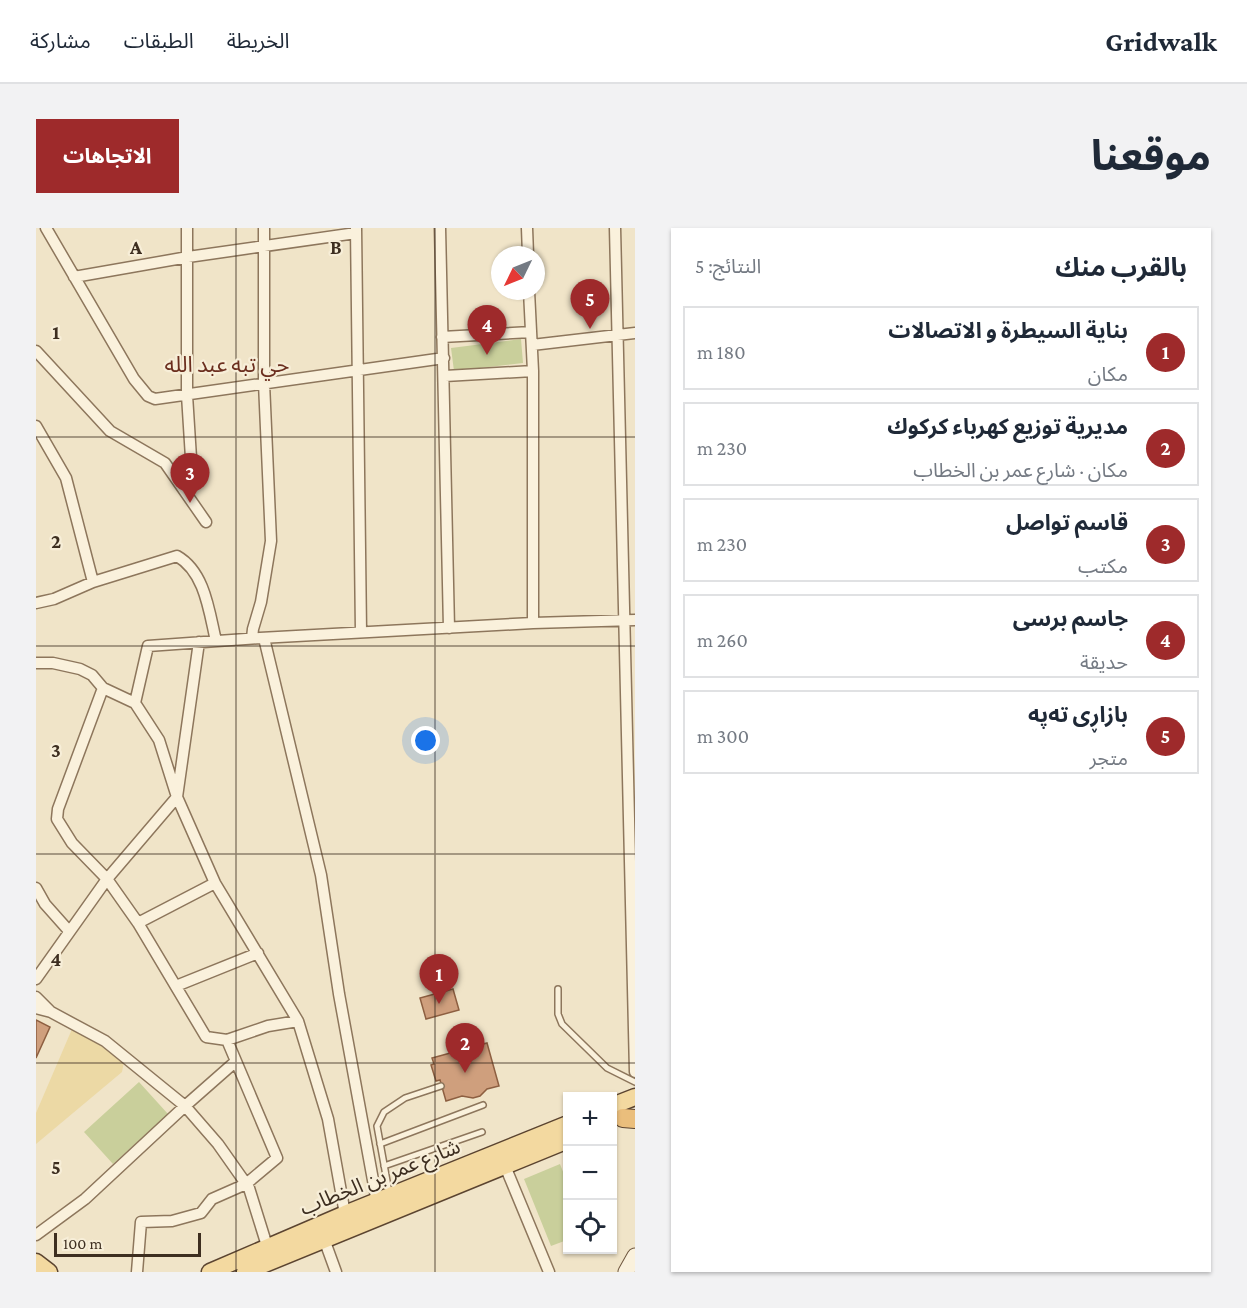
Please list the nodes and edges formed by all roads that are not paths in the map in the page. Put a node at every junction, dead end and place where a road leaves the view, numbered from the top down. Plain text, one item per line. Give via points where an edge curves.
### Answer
1 (46, 228) edge
2 (187, 228) edge
3 (264, 228) edge
4 (441, 228) edge
5 (526, 228) edge
6 (615, 228) edge
7 (356, 231) edge
8 (265, 246) junction
9 (527, 246) edge
10 (188, 257) junction
11 (74, 277) junction
12 (529, 300) edge
13 (531, 332) junction
14 (635, 333) edge
15 (617, 335) junction
16 (442, 337) junction
17 (531, 345) junction
18 (36, 351) edge
19 (444, 358) junction
20 (359, 370) junction
21 (533, 370) junction
22 (445, 376) junction
23 (264, 383) junction
24 (187, 395) junction
25 (36, 426) edge
26 (191, 458) dead end
27 (206, 522) dead end
28 (93, 582) junction
29 (36, 603) edge
30 (630, 620) edge
31 (533, 623) junction
32 (448, 627) junction
33 (361, 632) junction
34 (258, 638) junction
35 (216, 641) junction
36 (199, 642) junction
37 (36, 663) edge
38 (103, 688) junction
39 (135, 703) junction
40 (177, 797) junction
41 (107, 879) junction
42 (215, 883) junction
43 (36, 888) edge
44 (138, 923) junction
45 (69, 931) junction
46 (258, 953) junction
47 (36, 979) edge
48 (176, 986) junction
49 (558, 989) dead end
50 (36, 997) edge
51 (36, 1008) edge
52 (51, 1012) junction
53 (298, 1022) junction
54 (227, 1040) junction
55 (235, 1062) junction
56 (635, 1072) edge
57 (635, 1082) edge
58 (441, 1086) dead end
59 (635, 1097) edge
60 (483, 1105) dead end
61 (185, 1106) junction
62 (624, 1116) edge
63 (563, 1126) edge
64 (482, 1132) dead end
65 (563, 1142) edge
66 (380, 1144) junction
67 (384, 1166) junction
68 (505, 1166) junction
69 (246, 1184) junction
70 (383, 1199) junction
71 (345, 1214) junction
72 (36, 1235) edge
73 (324, 1239) junction
74 (268, 1249) junction
75 (635, 1256) edge
76 (36, 1262) edge
77 (49, 1272) edge
78 (137, 1272) edge
79 (210, 1272) edge
80 (245, 1272) edge
81 (336, 1272) edge
82 (549, 1272) edge
83 (626, 1272) edge

1 - 11 street
2 - 10 street
3 - 8 street
4 - 16 street
5 - 9 street
6 - 15 street
7 - 8 street
7 - 20 street
8 - 10 street
8 - 23 street
10 - 11 street
10 - 24 street
11 - 24 street via 148,396 156,399
12 - 13 street
13 - 16 street
13 - 17 street
14 - 15 street
15 - 17 street
15 - 30 street
16 - 19 street
17 - 21 street
18 - 27 street via 110,431 165,463
19 - 20 street
19 - 22 street
20 - 23 street
20 - 33 street
21 - 22 street
21 - 31 street
22 - 32 street
23 - 24 street
23 - 34 street via 271,540 253,629
24 - 26 street
25 - 28 street via 66,478
28 - 29 street
28 - 35 street via 177,556 197,574
30 - 31 street
30 - 56 street
31 - 32 street
32 - 33 street
33 - 34 street
34 - 35 street
34 - 70 street via 321,875 339,994
35 - 36 street
36 - 39 street via 148,646
36 - 40 street
37 - 38 street via 80,669 92,675
38 - 39 street
38 - 41 street via 57,819 72,843
39 - 40 street via 159,740
40 - 41 street
40 - 42 street
41 - 44 street
41 - 45 street
42 - 44 street
42 - 46 street
43 - 45 street
44 - 48 street
45 - 47 street
46 - 48 street
46 - 53 street
48 - 54 street via 206,1037
49 - 57 lane via 562,1024 607,1068
50 - 52 street
51 - 52 street
52 - 61 street via 105,1041
53 - 54 street via 268,1026
53 - 71 street via 328,1119
54 - 55 street
55 - 61 street
55 - 69 street via 277,1158
58 - 66 lane via 405,1098 384,1112 377,1126
59 - 62 main road
60 - 66 lane
61 - 69 street
61 - 72 street via 85,1199
63 - 70 main road, شارع عمر بن الخطاب
64 - 67 lane
65 - 68 main road, شارع عمر بن الخطاب
66 - 67 lane
67 - 70 lane
68 - 73 main road, شارع عمر بن الخطاب
68 - 82 street
69 - 74 street
69 - 78 street via 212,1199 201,1213 172,1221 141,1222
70 - 71 main road, شارع عمر بن الخطاب
71 - 74 main road, شارع عمر بن الخطاب
73 - 80 main road, شارع عمر بن الخطاب
73 - 81 street
74 - 79 main road, شارع عمر بن الخطاب
75 - 83 main road
76 - 77 main road

